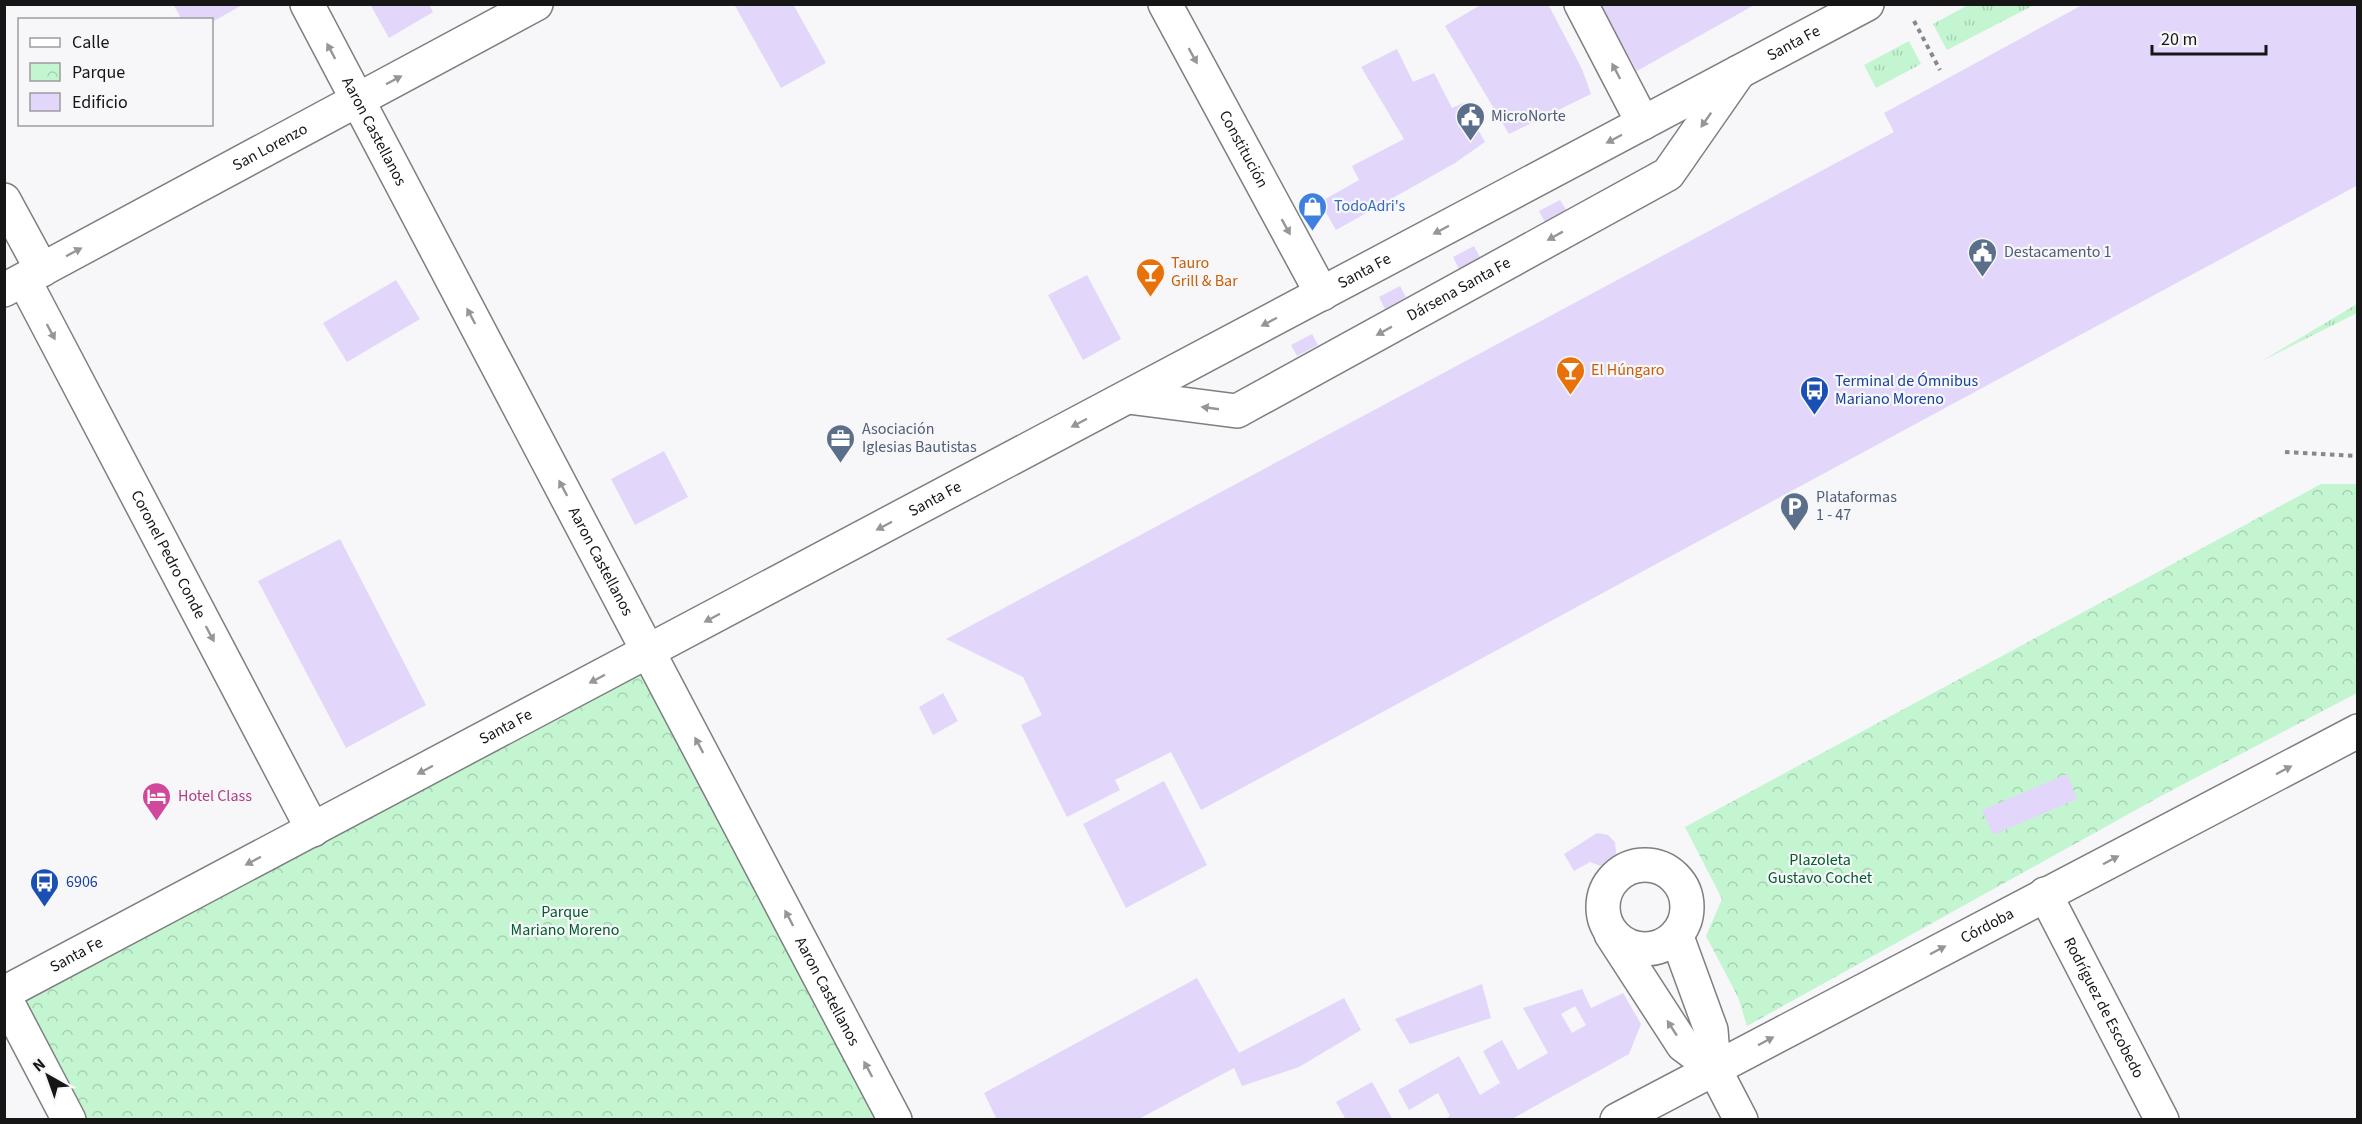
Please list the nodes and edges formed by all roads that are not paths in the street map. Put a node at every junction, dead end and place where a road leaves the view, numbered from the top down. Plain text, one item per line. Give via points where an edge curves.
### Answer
1 (307, 4) edge
2 (536, 4) edge
3 (1165, 4) edge
4 (1581, 4) edge
5 (1867, 4) edge
6 (1740, 72) junction
7 (357, 100) junction
8 (1643, 123) junction
9 (4, 200) edge
10 (23, 280) edge
11 (1322, 294) junction
12 (1128, 396) junction
13 (649, 651) junction
14 (2358, 731) edge
15 (313, 830) junction
16 (2046, 894) junction
17 (1611, 934) junction
18 (1677, 937) junction
19 (4, 994) edge
20 (1714, 1068) junction
21 (69, 1119) edge
22 (895, 1119) edge
23 (1617, 1119) edge
24 (1741, 1119) edge
25 (2162, 1119) edge

7 -> 1 street, Aaron Castellanos
7 -> 2 street, San Lorenzo
3 -> 11 street, Constitución
8 -> 4 street
5 - 6 street, Santa Fe
6 - 8 street, Santa Fe
6 -> 12 street, Dársena Santa Fe via 1668,174 1237,411
10 -> 7 street, San Lorenzo
13 -> 7 street, Aaron Castellanos
8 -> 11 street, Santa Fe
9 - 10 street, Coronel Pedro Conde
10 -> 15 street, Coronel Pedro Conde
11 -> 12 street, Santa Fe
12 -> 13 street, Santa Fe
13 -> 15 street, Santa Fe
22 -> 13 street, Aaron Castellanos
16 -> 14 street, Córdoba
15 -> 19 street, Santa Fe
20 -> 16 street, Córdoba
16 - 25 street, Rodríguez de Escobedo
17 - 18 street via 1631,948 1655,949
17 - 18 street via 1602,913 1605,892 1617,874 1638,865 1660,866 1679,879 1688,898 1687,919
20 -> 17 street via 1683,1045
18 - 20 street via 1710,1030
19 - 21 street
20 - 23 street, Córdoba
20 - 24 street

